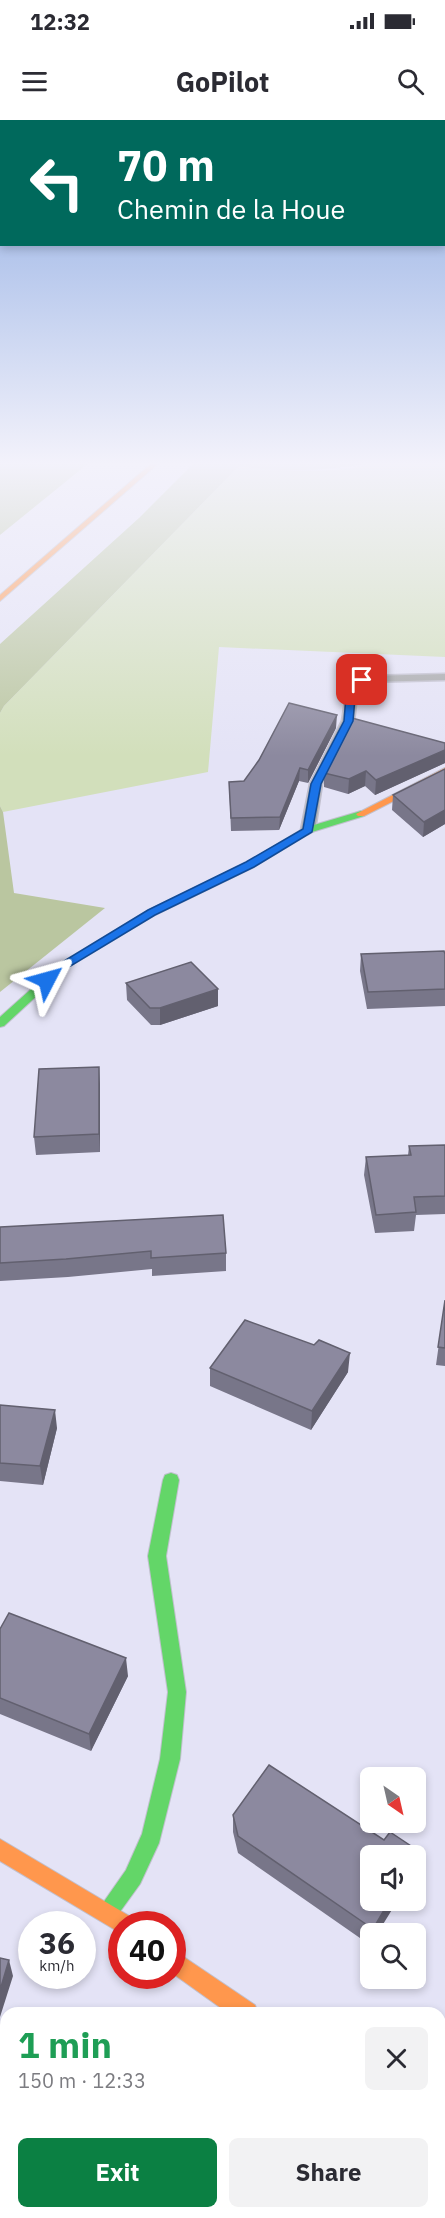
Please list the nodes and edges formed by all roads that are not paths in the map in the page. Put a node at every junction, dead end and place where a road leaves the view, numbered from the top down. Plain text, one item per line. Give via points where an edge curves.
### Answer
1 (45, 560) edge
2 (0, 599) edge
3 (445, 677) edge
4 (445, 771) edge
5 (308, 830) junction
6 (0, 1023) edge
7 (171, 1480) dead end
8 (0, 1849) edge
9 (107, 1913) joint
10 (186, 1970) edge
11 (239, 2007) edge

1 - 2 main road
3 - 5 lane via 368,679 352,684 348,721 316,784
4 - 5 main road via 356,816
5 - 6 main road via 250,865 152,913 63,966
7 - 9 main road via 157,1556 177,1692 170,1759 152,1836 133,1877
8 - 9 main road
10 - 11 main road

